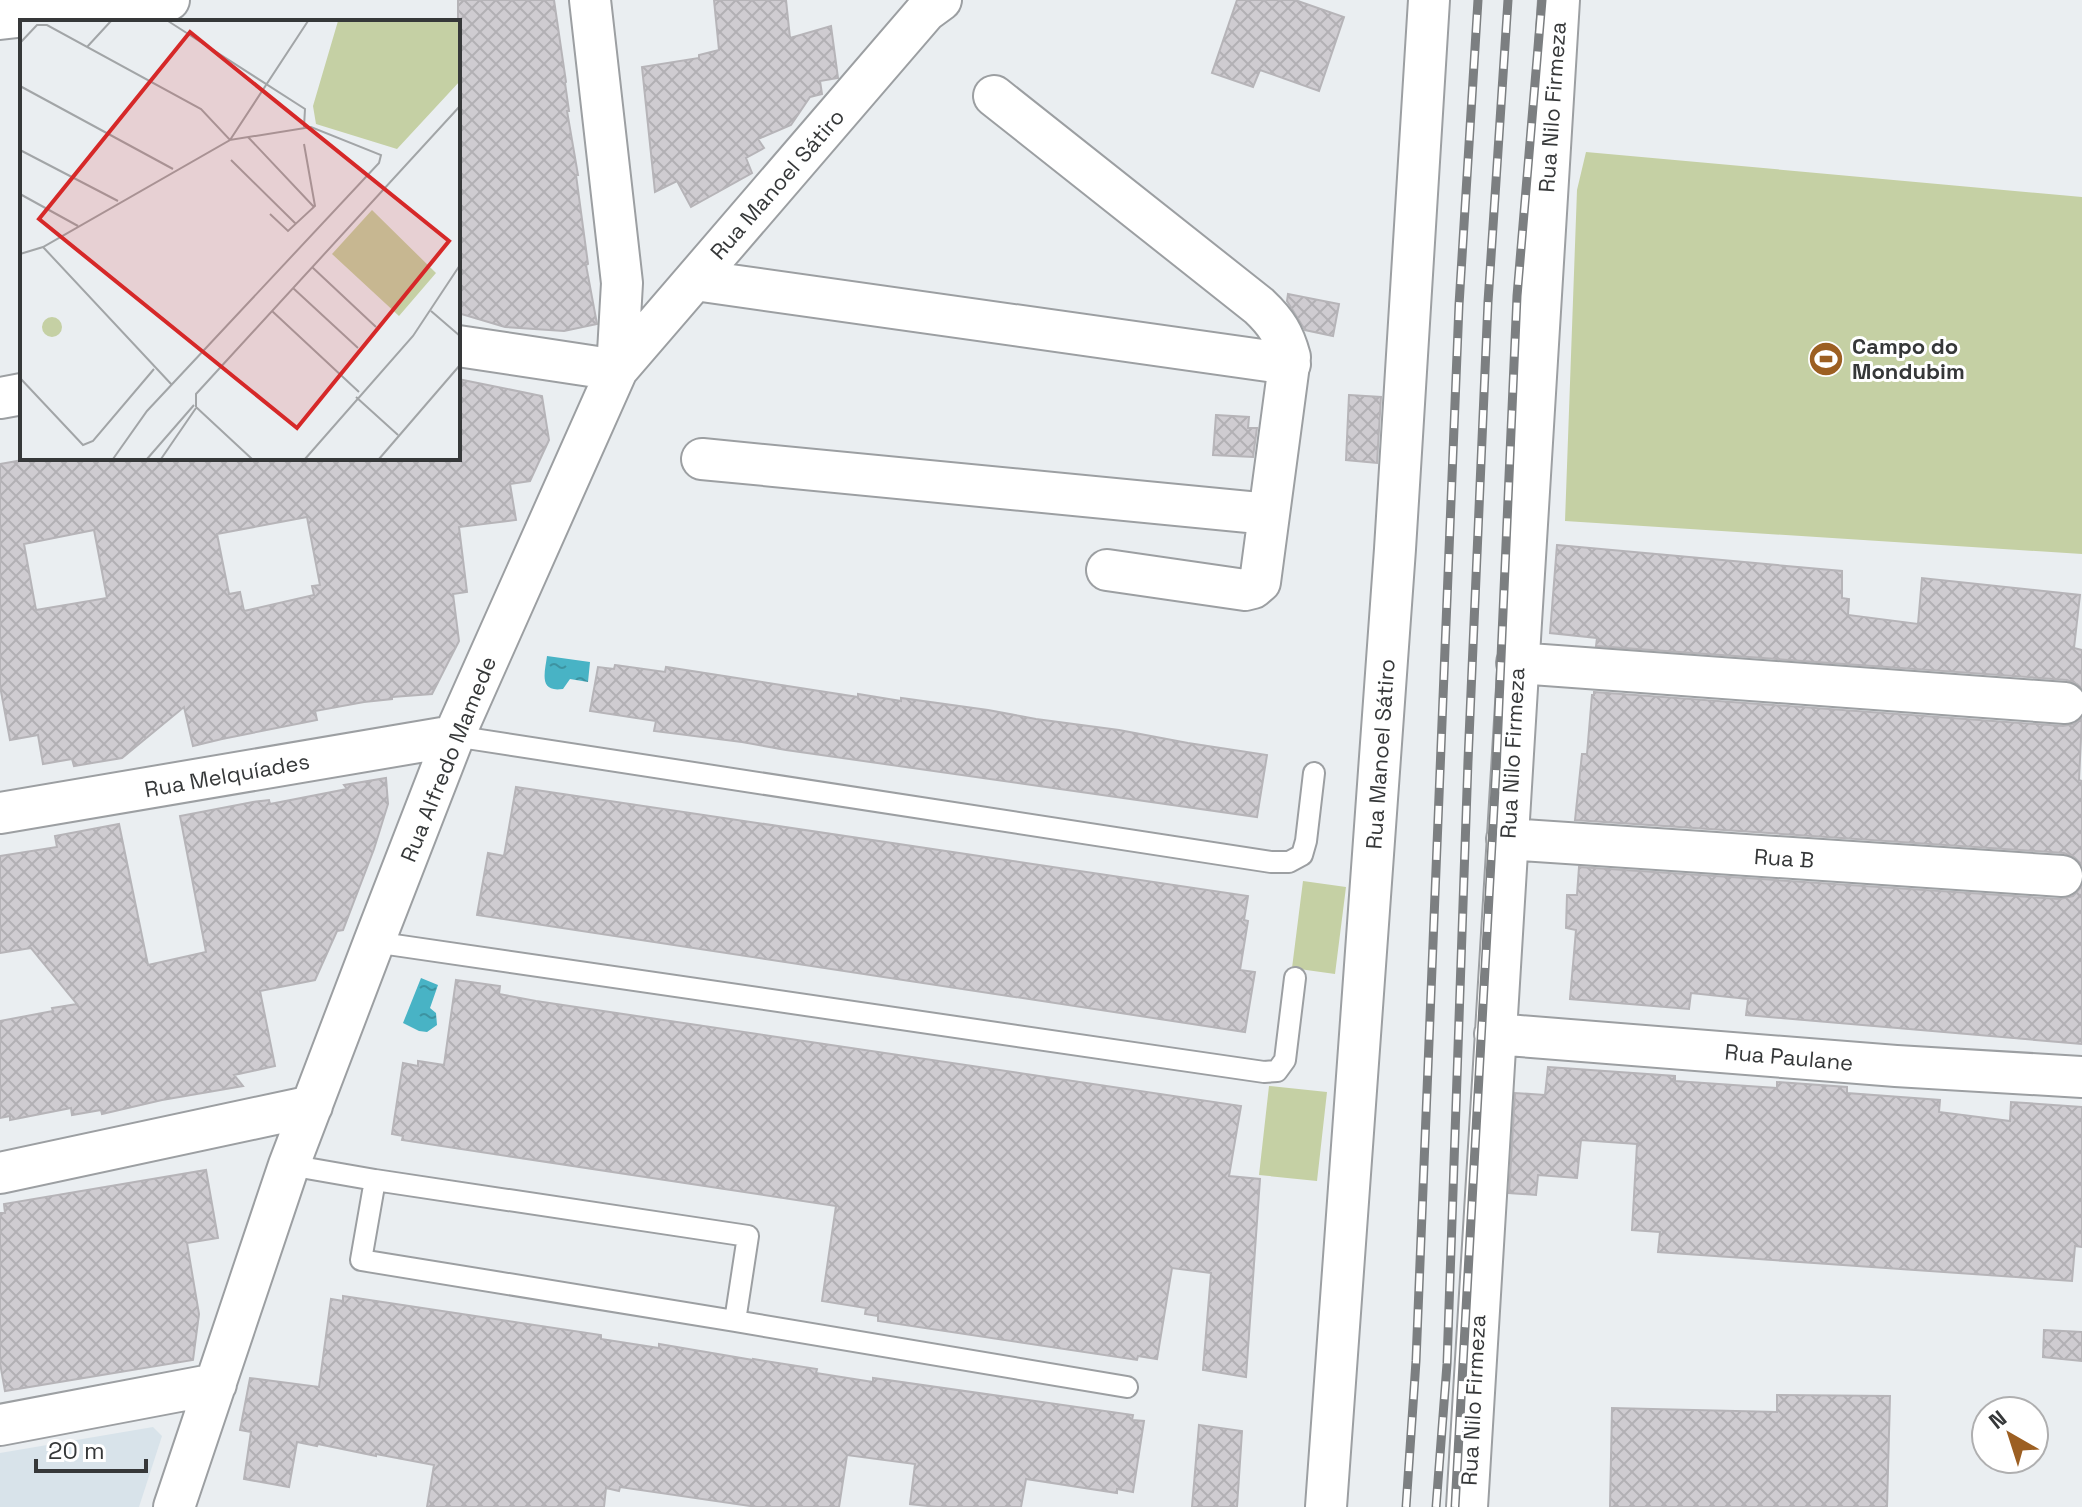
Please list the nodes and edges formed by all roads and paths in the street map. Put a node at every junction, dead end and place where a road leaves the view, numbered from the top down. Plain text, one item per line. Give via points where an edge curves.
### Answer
1 (169, 0) edge
2 (590, 0) edge
3 (1429, 0) edge
4 (1559, 0) edge
5 (930, 4) edge
6 (0, 19) edge
7 (994, 96) dead end
8 (695, 280) junction
9 (460, 346) edge
10 (1290, 364) junction
11 (617, 370) junction
12 (20, 394) edge
13 (0, 398) edge
14 (702, 459) dead end
15 (1269, 514) junction
16 (1107, 570) dead end
17 (1517, 663) junction
18 (2065, 703) dead end
19 (454, 736) junction
20 (1314, 773) dead end
21 (0, 813) edge
22 (1507, 839) junction
23 (2062, 876) dead end
24 (374, 942) junction
25 (1295, 978) dead end
26 (1495, 1034) junction
27 (2082, 1077) edge
28 (312, 1106) junction
29 (289, 1165) junction
30 (0, 1173) edge
31 (375, 1180) junction
32 (735, 1321) junction
33 (216, 1384) junction
34 (1127, 1387) dead end
35 (0, 1425) edge
36 (174, 1507) edge
37 (1326, 1507) edge
38 (1467, 1507) edge

1 - 6 street
2 - 11 street, Rua Alfredo Mamede via 622,283
3 - 37 street, Rua Manoel Sátiro
4 - 17 street, Rua Nilo Firmeza
5 - 8 street, Rua Manoel Sátiro
7 - 10 street via 1259,306 1285,338
8 - 10 street
8 - 11 street, Rua Manoel Sátiro
9 - 11 street
10 - 15 street
11 - 19 street, Rua Alfredo Mamede
12 - 13 street
14 - 15 street
15 - 16 street via 1260,582 1253,588
17 - 18 street
17 - 22 street, Rua Nilo Firmeza
19 - 20 lane via 1271,862 1302,855
19 - 21 street, Rua Melquíades
19 - 24 street, Rua Alfredo Mamede
22 - 23 street, Rua B
22 - 26 street, Rua Nilo Firmeza
24 - 25 lane via 1264,1072 1277,1071 1285,1060
24 - 28 street, Rua Alfredo Mamede
26 - 27 street, Rua Paulane
26 - 38 street, Rua Nilo Firmeza
28 - 29 street, Rua Alfredo Mamede
28 - 30 street
29 - 31 lane
29 - 33 street, Rua Alfredo Mamede
31 - 32 lane via 361,1260
31 - 32 lane via 748,1236
32 - 34 lane
33 - 35 street
33 - 36 street, Rua Alfredo Mamede

